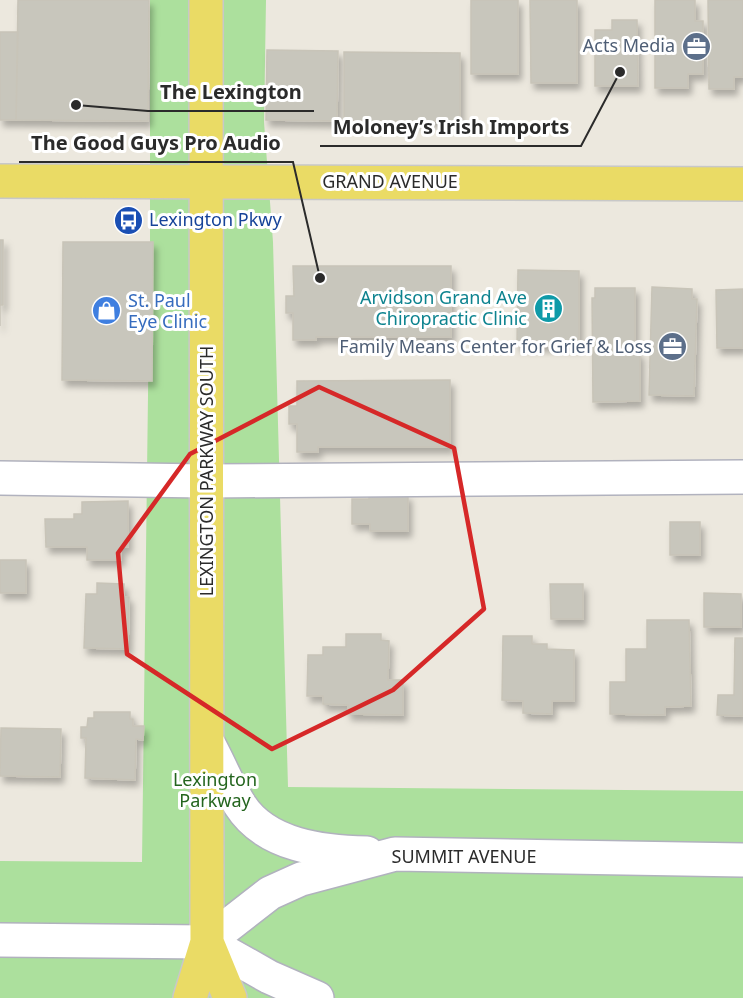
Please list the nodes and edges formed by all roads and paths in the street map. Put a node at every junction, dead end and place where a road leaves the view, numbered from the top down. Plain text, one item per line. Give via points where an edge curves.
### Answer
1 (206, 0) edge
2 (0, 181) edge
3 (207, 182) junction
4 (743, 184) edge
5 (743, 477) edge
6 (0, 478) edge
7 (206, 481) junction
8 (208, 743) junction
9 (395, 854) junction
10 (743, 860) edge
11 (0, 940) edge
12 (207, 942) junction
13 (190, 998) edge
14 (230, 998) edge
15 (317, 998) edge

1 - 3 main road, LEXINGTON PARKWAY SOUTH
2 - 3 main road, GRAND AVENUE
3 - 4 main road, GRAND AVENUE
3 - 7 main road, LEXINGTON PARKWAY SOUTH
5 - 7 street
6 - 7 street
7 - 8 main road, LEXINGTON PARKWAY SOUTH
8 - 9 street via 240,806 264,829 308,847
8 - 12 main road, LEXINGTON PARKWAY SOUTH
9 - 10 street, SUMMIT AVENUE
9 - 12 street, SUMMIT AVENUE via 301,879 270,893
11 - 12 street
12 - 13 main road
12 - 14 main road
12 - 15 street via 269,978

